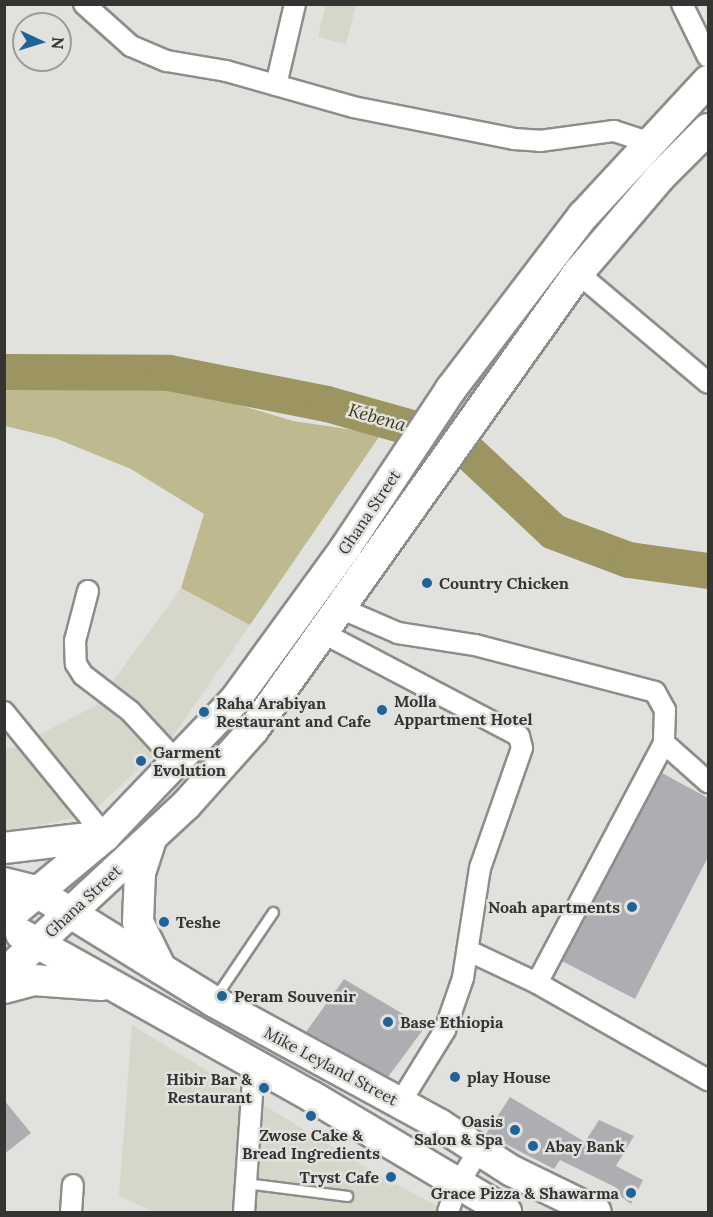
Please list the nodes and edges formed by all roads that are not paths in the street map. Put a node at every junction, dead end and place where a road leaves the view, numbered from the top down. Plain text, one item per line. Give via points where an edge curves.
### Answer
1 (84, 4) edge
2 (295, 4) edge
3 (682, 4) edge
4 (708, 57) edge
5 (708, 81) edge
6 (276, 85) junction
7 (708, 129) edge
8 (647, 142) junction
9 (578, 273) junction
10 (503, 323) junction
11 (529, 341) junction
12 (708, 383) edge
13 (88, 591) dead end
14 (340, 608) junction
15 (323, 633) junction
16 (4, 712) edge
17 (663, 743) junction
18 (177, 762) junction
19 (708, 782) edge
20 (105, 836) junction
21 (151, 838) junction
22 (4, 848) edge
23 (4, 882) edge
24 (35, 891) junction
25 (69, 912) junction
26 (273, 912) dead end
27 (4, 920) edge
28 (4, 927) edge
29 (38, 942) junction
30 (469, 951) junction
31 (161, 969) junction
32 (4, 974) edge
33 (537, 983) junction
34 (4, 988) edge
35 (119, 988) junction
36 (213, 1001) junction
37 (254, 1065) junction
38 (708, 1080) edge
39 (400, 1103) junction
40 (479, 1150) junction
41 (246, 1183) junction
42 (73, 1185) dead end
43 (347, 1196) dead end
44 (453, 1199) edge
45 (71, 1212) edge
46 (244, 1212) edge
47 (506, 1212) edge
48 (596, 1212) edge

1 - 6 street via 131,46 167,61
2 - 6 street
3 - 4 street
5 - 8 main road, Ghana Street
6 - 8 street via 353,107 514,139 540,141 614,131
7 - 9 main road, Ghana Street via 660,177
8 - 10 main road, Ghana Street via 583,216
9 - 11 main road, Ghana Street
9 - 12 street
10 - 11 main road
10 - 18 main road, Ghana Street via 451,389 388,486 236,700
11 - 14 main road, Ghana Street
13 - 18 street via 75,641 76,664 83,675 130,711
14 - 15 main road, Ghana Street
14 - 17 street via 398,633 475,645 655,692 665,710
15 - 21 main road, Ghana Street via 253,730
15 - 30 street via 519,736 519,761 480,868
16 - 20 street
17 - 19 street
17 - 33 street
18 - 20 main road, Ghana Street
20 - 22 main road
20 - 24 main road, Ghana Street
21 - 25 main road, Ghana Street
21 - 31 main road via 140,873 138,922
23 - 24 main road, Mike Leyland Street
24 - 25 main road, Mike Leyland Street
24 - 27 main road, Ghana Street
25 - 29 main road, Ghana Street
25 - 31 main road, Mike Leyland Street
26 - 36 lane
28 - 29 main road
29 - 32 main road, Ghana Street
29 - 35 main road
30 - 33 street
30 - 39 street via 445,1030
31 - 36 main road, Mike Leyland Street
33 - 38 street
34 - 35 main road via 51,980
35 - 37 main road
36 - 39 main road, Mike Leyland Street
37 - 41 street
37 - 44 main road via 401,1149
39 - 40 main road, Mike Leyland Street
40 - 44 street
40 - 48 main road, Mike Leyland Street
41 - 43 lane
41 - 46 street
42 - 45 street
44 - 47 main road

